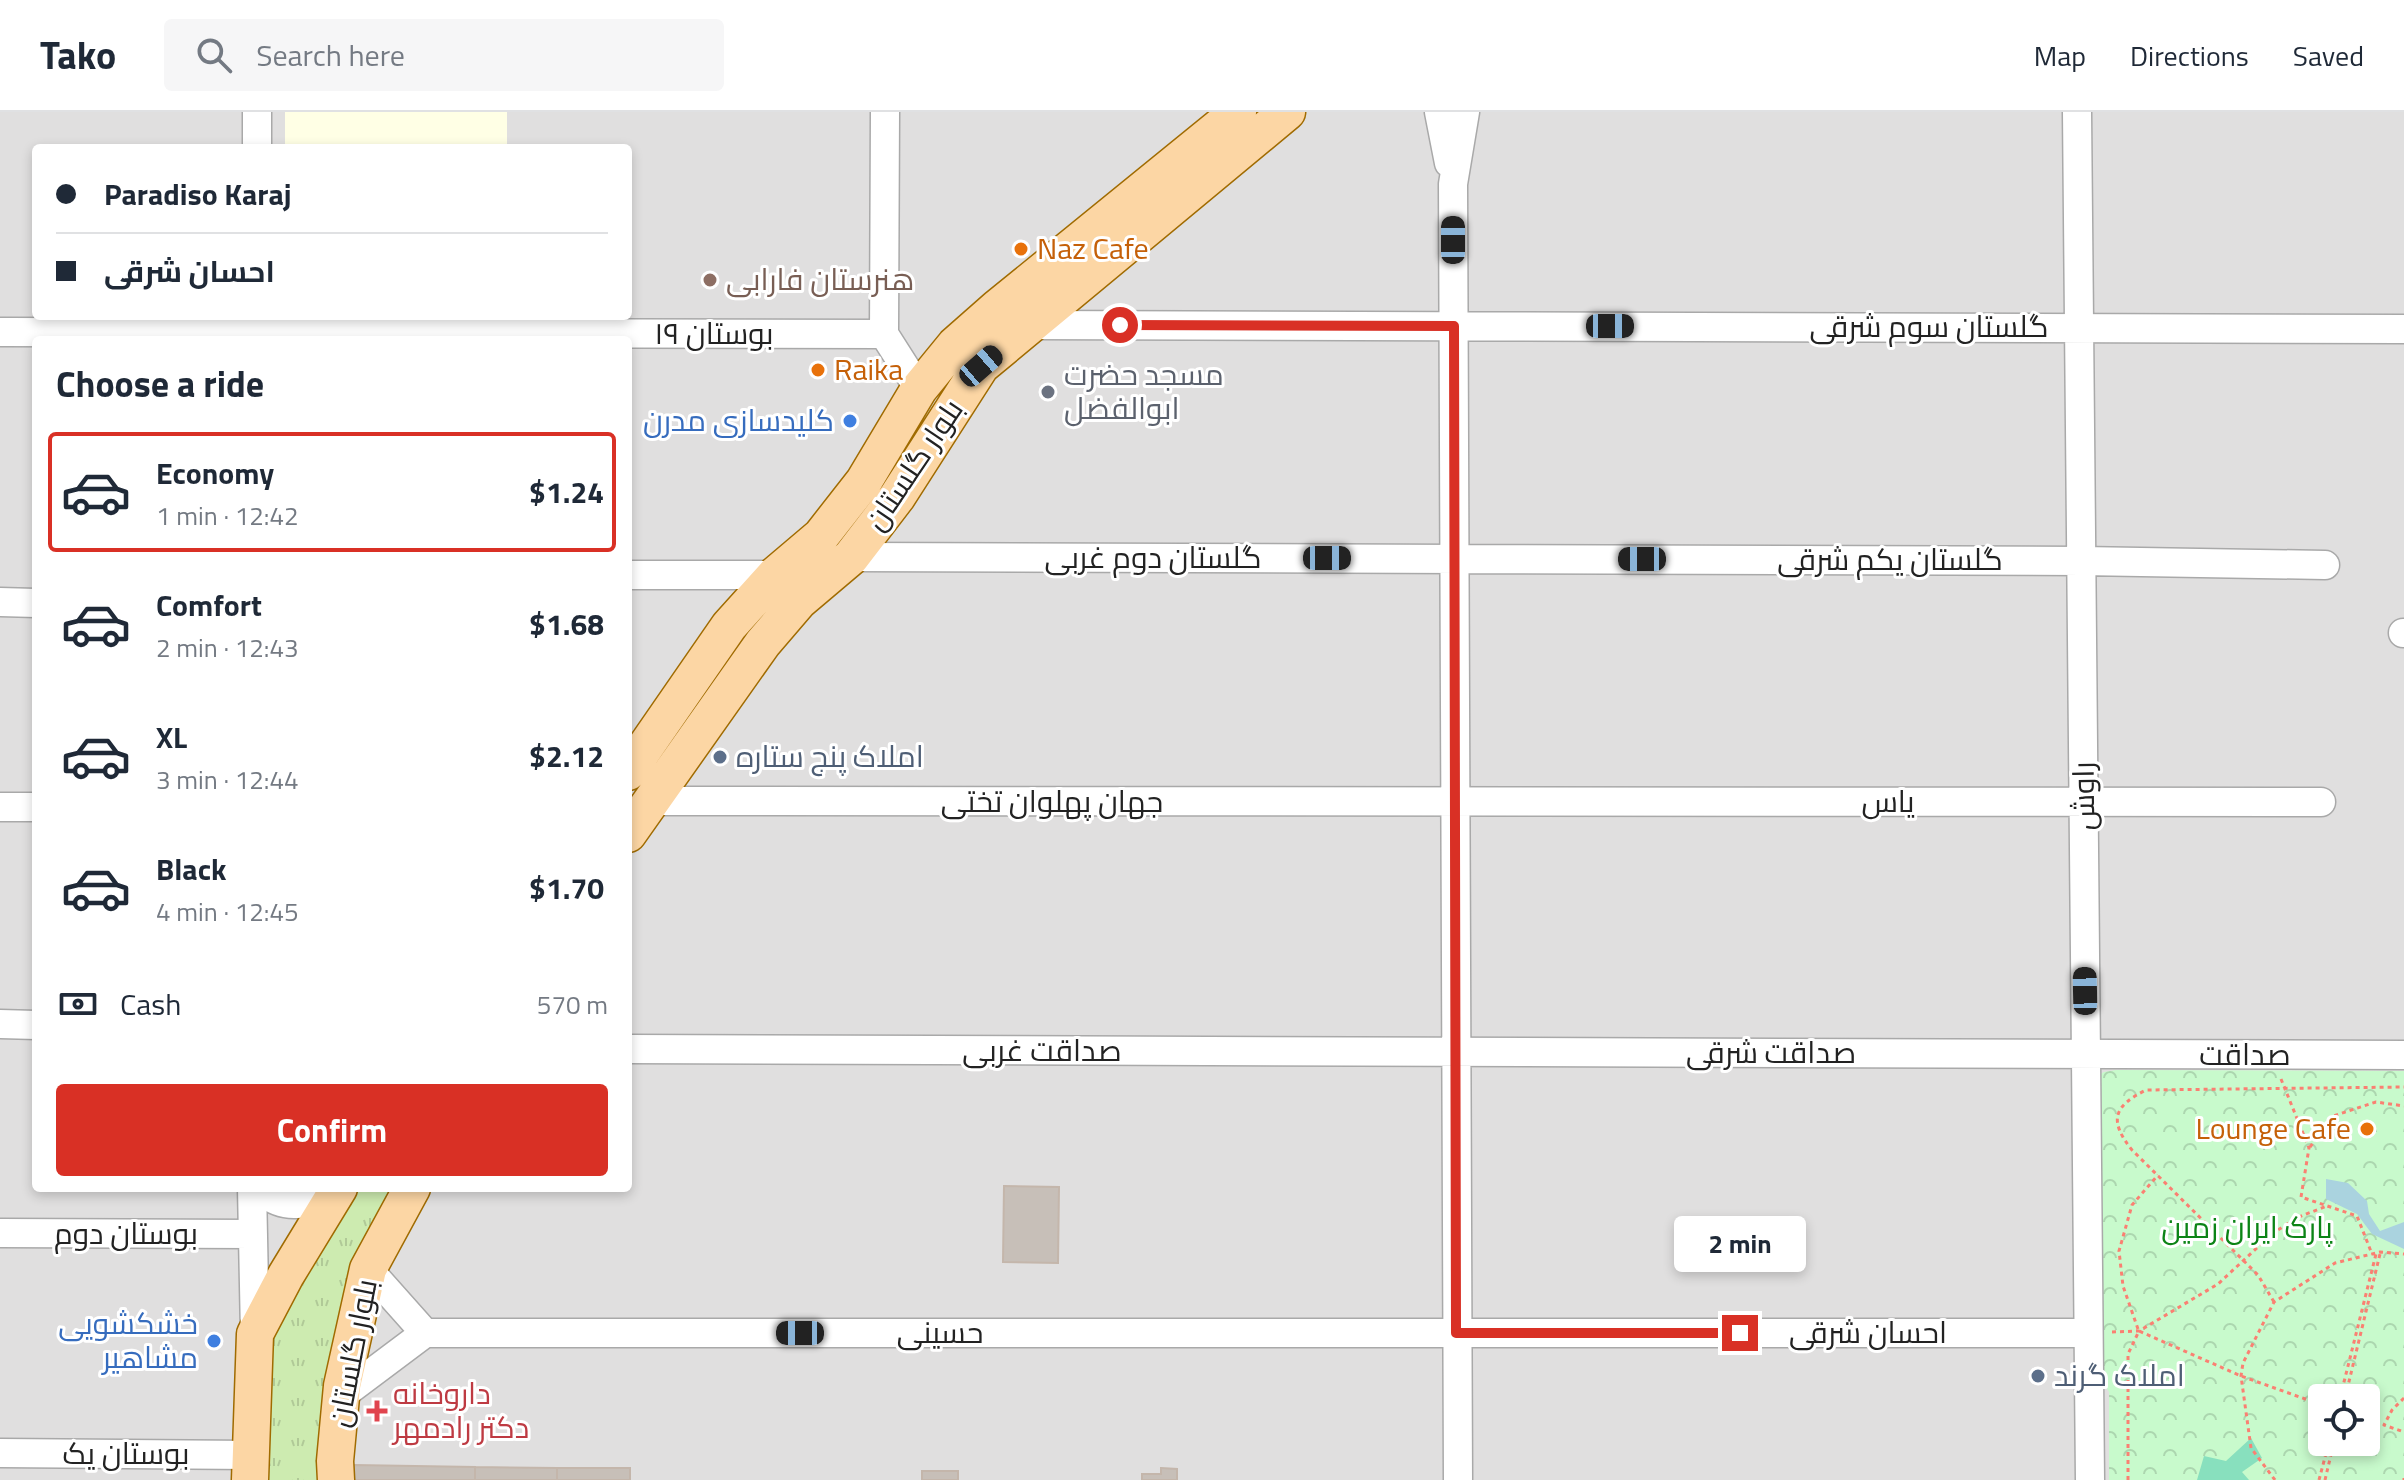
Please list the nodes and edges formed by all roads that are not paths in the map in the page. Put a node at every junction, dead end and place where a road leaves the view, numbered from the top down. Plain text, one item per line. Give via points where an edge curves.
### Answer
1 (257, 112) edge
2 (885, 112) edge
3 (1238, 112) edge
4 (1287, 112) edge
5 (1439, 112) edge
6 (1465, 112) edge
7 (2077, 112) edge
8 (257, 144) edge
9 (1453, 184) junction
10 (1029, 325) junction
11 (1454, 326) junction
12 (2079, 328) junction
13 (2404, 329) edge
14 (256, 330) edge
15 (0, 332) edge
16 (884, 334) junction
17 (919, 389) junction
18 (851, 557) junction
19 (1454, 559) junction
20 (2082, 561) junction
21 (2325, 565) dead end
22 (632, 575) edge
23 (775, 575) junction
24 (0, 602) edge
25 (32, 603) edge
26 (632, 766) edge
27 (649, 801) junction
28 (1455, 802) junction
29 (2084, 802) junction
30 (2321, 802) dead end
31 (0, 807) edge
32 (32, 807) edge
33 (632, 828) edge
34 (0, 1024) edge
35 (32, 1025) edge
36 (632, 1049) edge
37 (1455, 1052) junction
38 (2086, 1054) junction
39 (2404, 1055) edge
40 (252, 1192) edge
41 (265, 1192) edge
42 (331, 1192) edge
43 (336, 1192) edge
44 (410, 1192) edge
45 (0, 1233) edge
46 (253, 1234) junction
47 (368, 1269) junction
48 (425, 1333) junction
49 (1456, 1333) junction
50 (2088, 1333) junction
51 (255, 1334) junction
52 (341, 1396) junction
53 (0, 1453) edge
54 (251, 1467) edge
55 (336, 1480) edge
56 (1458, 1480) edge
57 (2090, 1480) edge

1 - 8 street
2 - 16 street
3 - 17 main road, بلوار گلستان via 997,308 955,345
4 - 10 main road, بلوار گلستان
5 - 9 street
6 - 9 street
7 - 12 street, راوش
9 - 11 street
10 - 11 street, گلستان سوم شرقی
10 - 18 main road, بلوار گلستان via 981,366 897,497
11 - 12 street, گلستان سوم شرقی
11 - 19 street
12 - 13 street, گلستان سوم شرقی
12 - 20 street, راوش
14 - 15 street, بوستان ۱۹
14 - 16 street, بوستان ۱۹
16 - 17 street
17 - 23 main road, بلوار گلستان via 864,481 821,536
18 - 19 street, گلستان دوم غربی
18 - 27 main road, بلوار گلستان via 799,601 763,643
19 - 20 street, گلستان یکم شرقی
19 - 28 street
20 - 21 street, گلستان یکم شرقی
20 - 29 street, راوش
22 - 23 street
23 - 26 main road, بلوار گلستان via 729,626
24 - 25 street
27 - 28 street, جهان پهلوان تختی
27 - 33 main road, بلوار گلستان
28 - 29 street, یاس
28 - 37 street
29 - 30 street, یاس
29 - 38 street, راوش
31 - 32 street
34 - 35 street
36 - 37 street, صداقت غربی
37 - 38 street, صداقت شرقی
37 - 49 street
38 - 39 street, صداقت
38 - 50 street, راوش
40 - 46 street
41 - 42 street via 279,1202 302,1205
43 - 51 main road
44 - 47 main road, بلوار گلستان
45 - 46 street, بوستان دوم
46 - 51 street
47 - 48 street
47 - 52 main road, بلوار گلستان
48 - 49 street, حسینی
48 - 52 street
49 - 50 street, احسان شرقی
49 - 56 street
50 - 57 street, راوش
51 - 54 main road
52 - 55 main road, بلوار گلستان
53 - 54 street, بوستان یک

